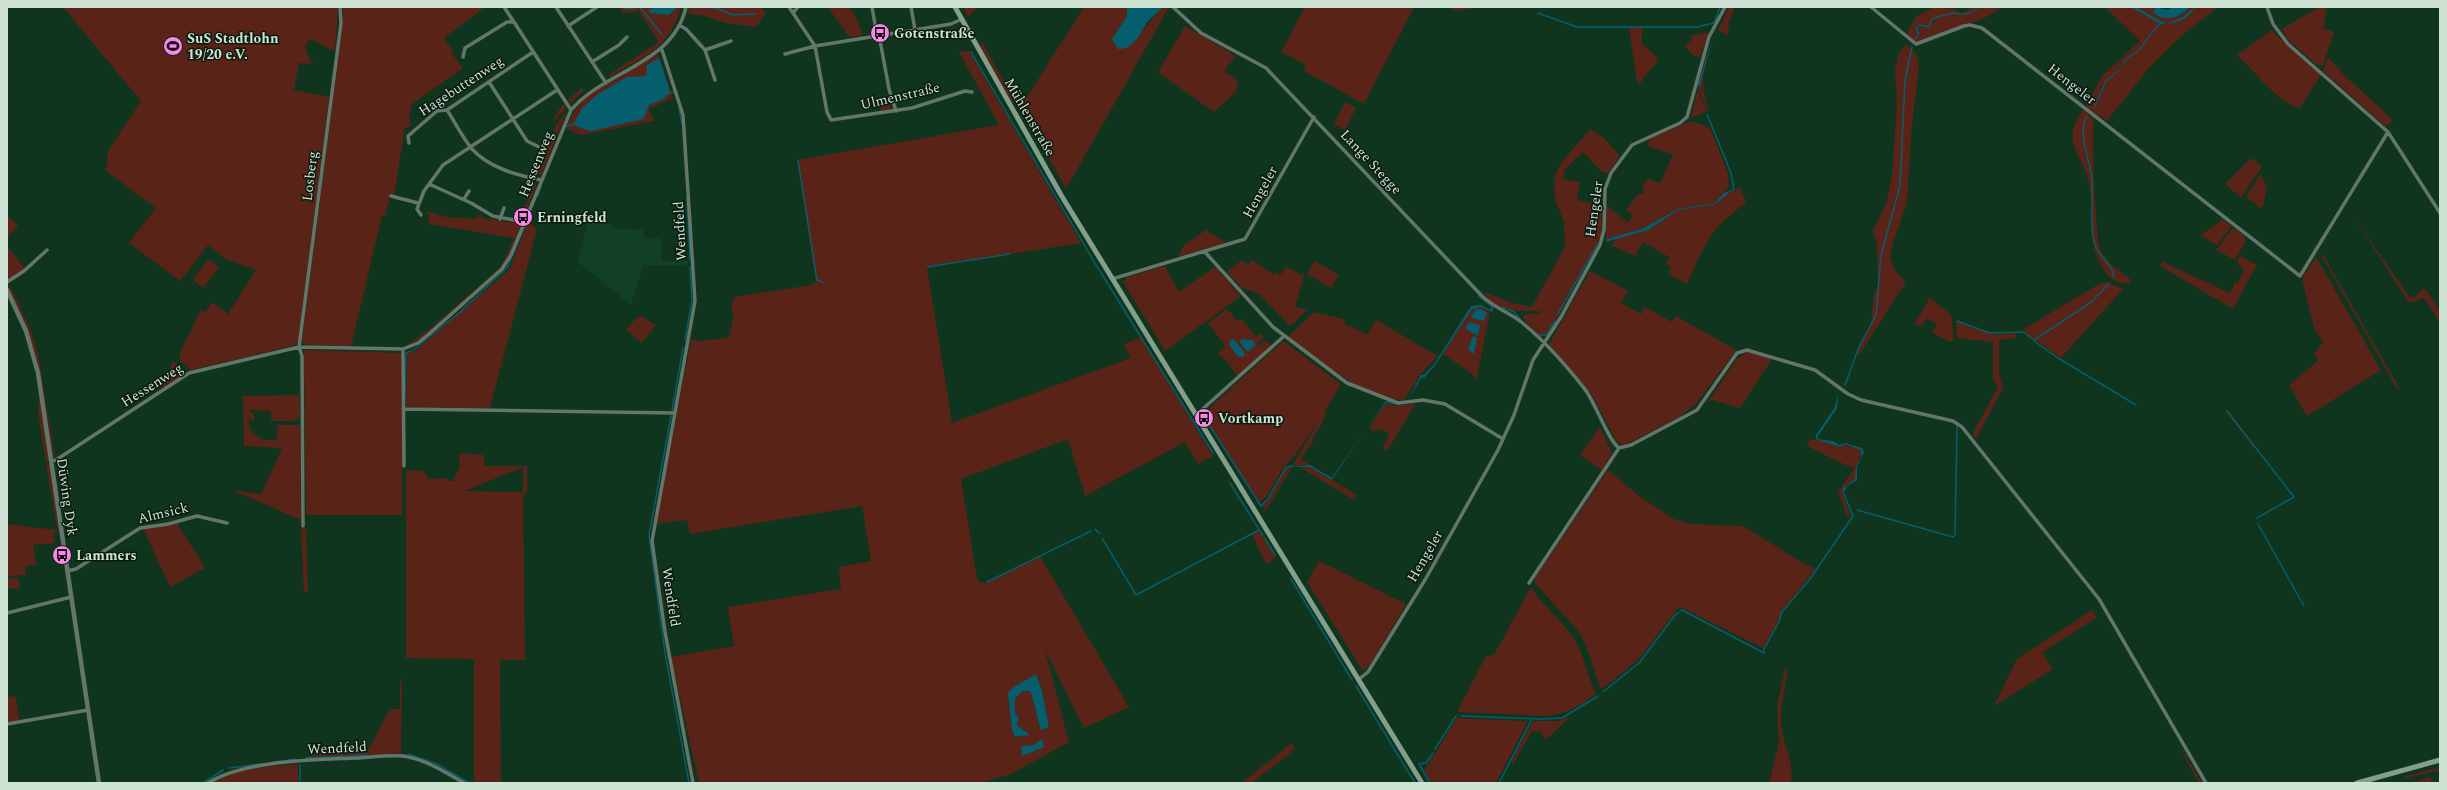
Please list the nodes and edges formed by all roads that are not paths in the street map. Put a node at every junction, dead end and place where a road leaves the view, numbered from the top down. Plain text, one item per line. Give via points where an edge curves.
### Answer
1 (340, 7) edge
2 (504, 7) edge
3 (556, 7) edge
4 (597, 7) edge
5 (686, 7) edge
6 (789, 7) edge
7 (798, 7) edge
8 (872, 7) edge
9 (911, 7) edge
10 (955, 7) edge
11 (1173, 7) edge
12 (1725, 7) edge
13 (1871, 7) edge
14 (2267, 7) edge
15 (793, 13) junction
16 (962, 19) junction
17 (512, 22) junction
18 (568, 26) junction
19 (679, 26) junction
20 (915, 30) junction
21 (878, 36) junction
22 (627, 37) dead end
23 (731, 40) dead end
24 (815, 46) junction
25 (662, 50) junction
26 (705, 50) junction
27 (533, 52) junction
28 (784, 54) dead end
29 (463, 57) dead end
30 (592, 62) junction
31 (715, 80) dead end
32 (489, 82) junction
33 (606, 83) junction
34 (557, 90) junction
35 (972, 92) dead end
36 (447, 110) junction
37 (571, 110) junction
38 (896, 111) junction
39 (1314, 117) junction
40 (513, 119) junction
41 (2388, 132) junction
42 (409, 143) dead end
43 (470, 146) junction
44 (543, 149) dead end
45 (541, 180) junction
46 (428, 184) junction
47 (469, 190) dead end
48 (391, 196) dead end
49 (464, 199) junction
50 (418, 203) junction
51 (504, 208) dead end
52 (2440, 213) edge
53 (421, 214) dead end
54 (500, 219) junction
55 (524, 222) junction
56 (47, 250) dead end
57 (1204, 251) junction
58 (1112, 279) junction
59 (7, 282) edge
60 (7, 290) edge
61 (1283, 337) junction
62 (1545, 344) junction
63 (299, 348) junction
64 (403, 349) junction
65 (403, 409) junction
66 (674, 413) junction
67 (1196, 415) junction
68 (1503, 439) junction
69 (1619, 448) junction
70 (51, 462) junction
71 (404, 466) dead end
72 (227, 524) dead end
73 (303, 526) dead end
74 (67, 571) junction
75 (1529, 583) dead end
76 (71, 597) junction
77 (7, 613) edge
78 (1358, 680) junction
79 (88, 710) junction
80 (7, 724) edge
81 (2440, 760) edge
82 (99, 783) edge
83 (208, 783) edge
84 (464, 783) edge
85 (693, 783) edge
86 (1422, 783) edge
87 (2206, 783) edge
88 (2357, 783) edge

1 - 63 street, Losberg via 341,23
2 - 17 street
3 - 18 street
4 - 18 street
5 - 19 street, Hessenweg
6 - 15 street
7 - 15 street
8 - 21 street
9 - 20 street
10 - 16 main road, Mühlenstraße
11 - 39 street, Lange Stegge via 1201,33 1266,68
12 - 62 street, Hengeler via 1709,37 1687,117 1680,123 1632,146 1611,173 1605,189 1604,230 1600,245
13 - 41 street, Hengeler via 1916,44 1964,26 1982,28 2300,276
14 - 41 street via 2273,24 2288,44
15 - 24 street
16 - 20 street via 951,24
16 - 58 main road, Mühlenstraße via 1017,120
17 - 27 street
17 - 29 street via 465,48
18 - 30 street
19 - 25 street, Hessenweg
19 - 26 street via 686,29
20 - 21 street
21 - 24 street
21 - 38 street
22 - 30 street
23 - 26 street
24 - 28 street
24 - 38 street, Ulmenstraße via 826,112 831,120
25 - 33 street, Hessenweg
25 - 66 street, Wendfeld via 683,114 695,301
26 - 31 street
27 - 32 street, Hagebuttenweg
27 - 34 street
30 - 33 street
32 - 36 street, Hagebuttenweg
32 - 40 street
33 - 37 street, Hessenweg via 586,95
34 - 37 street
34 - 40 street
35 - 38 street, Ulmenstraße via 965,91
36 - 42 street, Hagebuttenweg via 437,111 408,136
36 - 43 street
37 - 45 street, Hessenweg
39 - 57 street, Hengeler via 1248,235 1241,241
39 - 62 street, Lange Stegge via 1482,296 1494,307 1516,318
40 - 43 street
40 - 44 street via 529,143
41 - 52 street
43 - 45 street via 481,156 505,170
43 - 46 street via 443,165
45 - 55 street, Hessenweg
46 - 49 street
46 - 50 street
47 - 49 street
48 - 50 street
49 - 54 street
50 - 53 street via 417,209
51 - 54 street
54 - 55 street
55 - 64 street, Hessenweg via 509,260 499,272 418,343
56 - 59 street via 24,271
57 - 58 street, Hengeler
57 - 61 street
58 - 67 main road, Mühlenstraße
60 - 70 street, Düwing Dyk via 34,355
61 - 67 street
61 - 68 street via 1352,386 1398,403 1423,400 1445,404
62 - 68 street, Hengeler via 1529,369
62 - 69 street, Lange Stegge via 1588,393 1613,442
63 - 64 street, Hessenweg
63 - 70 street, Hessenweg via 189,373
63 - 73 street via 302,356
64 - 65 street
65 - 66 street
65 - 71 street
66 - 85 street, Wendfeld via 652,541 665,632
67 - 78 main road, Mühlenstraße
68 - 78 street, Hengeler via 1425,580 1368,672
69 - 75 street
69 - 87 street via 1631,445 1697,410 1737,353 1742,350 1815,370 1848,394 1868,403 1953,421 1968,434 2099,599
70 - 74 street, Düwing Dyk
72 - 74 street, Almsick via 197,516 140,528 76,569
74 - 76 street, Düwing Dyk
76 - 77 street
76 - 79 street, Düwing Dyk
78 - 86 main road, Mühlenstraße
79 - 80 street
79 - 82 street, Düwing Dyk
81 - 88 main road
83 - 84 street, Wendfeld via 221,775 250,768 305,760 397,756 437,766

